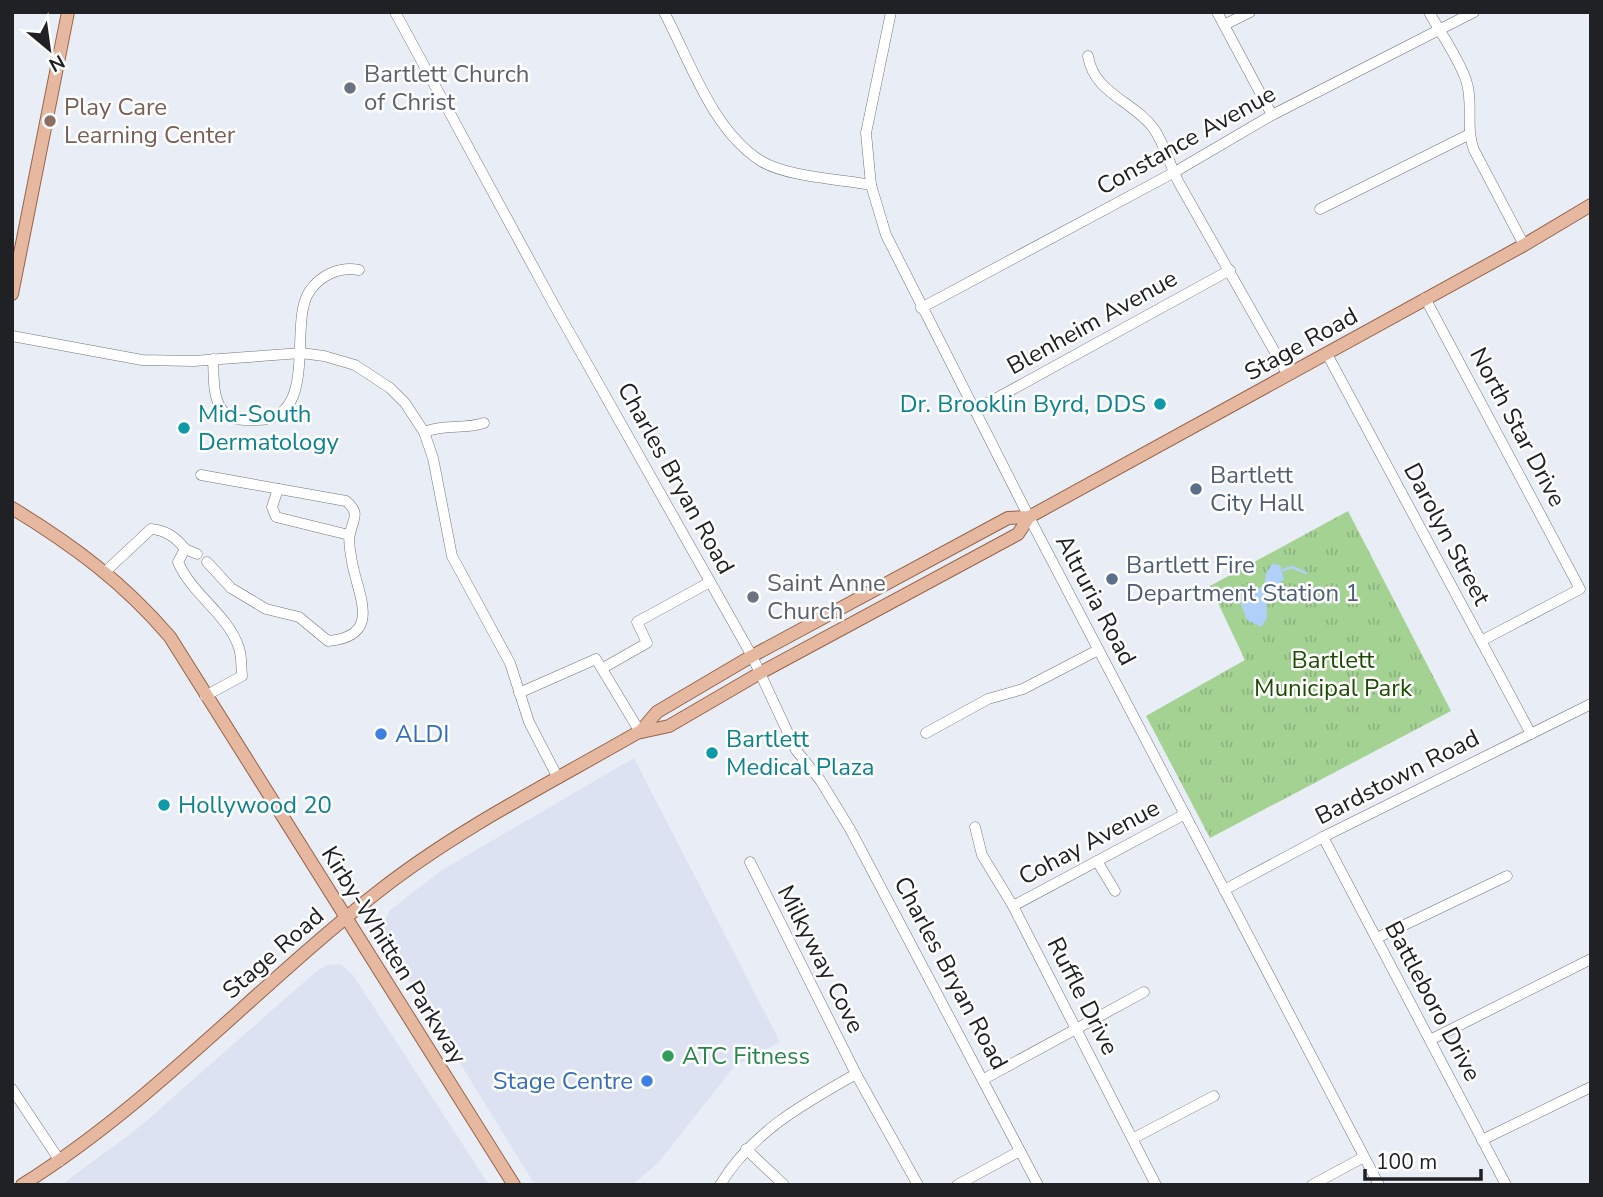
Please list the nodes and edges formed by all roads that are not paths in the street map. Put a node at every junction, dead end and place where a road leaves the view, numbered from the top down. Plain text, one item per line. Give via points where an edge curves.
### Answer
1 (68, 12) edge
2 (395, 12) edge
3 (664, 12) edge
4 (891, 12) edge
5 (1217, 12) edge
6 (1251, 12) edge
7 (1429, 12) edge
8 (1474, 12) edge
9 (1224, 25) junction
10 (1439, 31) junction
11 (1088, 56) dead end
12 (1272, 115) junction
13 (1468, 135) junction
14 (1173, 173) junction
15 (872, 185) junction
16 (1591, 205) edge
17 (1321, 209) dead end
18 (1524, 245) junction
19 (359, 270) dead end
20 (1230, 270) junction
21 (12, 294) edge
22 (1425, 298) junction
23 (921, 308) junction
24 (12, 336) edge
25 (301, 354) junction
26 (1327, 354) junction
27 (214, 359) junction
28 (1288, 375) junction
29 (975, 410) junction
30 (484, 423) dead end
31 (424, 432) junction
32 (201, 475) dead end
33 (278, 489) junction
34 (12, 508) edge
35 (1029, 517) junction
36 (349, 535) junction
37 (185, 549) junction
38 (197, 554) dead end
39 (207, 562) dead end
40 (106, 571) junction
41 (710, 582) junction
42 (882, 586) junction
43 (891, 603) junction
44 (1481, 640) junction
45 (1098, 649) junction
46 (752, 656) junction
47 (603, 668) junction
48 (760, 673) junction
49 (519, 693) junction
50 (205, 696) junction
51 (1591, 704) edge
52 (640, 732) junction
53 (926, 733) dead end
54 (1531, 734) junction
55 (558, 778) junction
56 (1185, 814) junction
57 (975, 827) dead end
58 (1324, 837) junction
59 (1097, 861) junction
60 (750, 862) dead end
61 (1507, 876) dead end
62 (1224, 890) junction
63 (1115, 891) dead end
64 (1013, 906) junction
65 (347, 916) junction
66 (1377, 939) junction
67 (1591, 959) edge
68 (1144, 992) dead end
69 (1077, 1030) junction
70 (1430, 1040) junction
71 (856, 1074) junction
72 (984, 1079) junction
73 (1591, 1087) edge
74 (12, 1089) edge
75 (1214, 1096) dead end
76 (1133, 1138) junction
77 (1482, 1140) junction
78 (746, 1149) junction
79 (1020, 1152) junction
80 (1364, 1157) junction
81 (60, 1161) junction
82 (22, 1185) edge
83 (514, 1185) edge
84 (720, 1185) edge
85 (784, 1185) edge
86 (918, 1185) edge
87 (957, 1185) edge
88 (1038, 1185) edge
89 (1156, 1185) edge
90 (1312, 1185) edge
91 (1379, 1185) edge
92 (1506, 1185) edge

1 - 21 main road
2 - 41 street, Charles Bryan Road
3 - 15 street via 721,123 760,160 781,169
4 - 15 street, Altruria Road via 866,134
5 - 9 street
6 - 9 street
7 - 10 street
8 - 10 street, Constance Avenue
9 - 12 street
10 - 12 street, Constance Avenue
10 - 13 street via 1466,81
11 - 14 street via 1095,76 1110,94 1139,111 1156,132
12 - 14 street, Constance Avenue
13 - 17 street
13 - 18 street
14 - 20 street
14 - 23 street, Constance Avenue
15 - 23 street, Altruria Road via 886,235
16 - 18 main road, Stage Road
18 - 22 main road, Stage Road
19 - 25 street via 345,267 314,285 302,310
20 - 28 street
20 - 29 street, Blenheim Avenue
22 - 26 main road, Stage Road
22 - 44 street, North Star Drive via 1580,589
23 - 29 street, Altruria Road
24 - 27 street via 142,360
25 - 27 street
25 - 27 street via 298,382 284,409 266,420 239,420 224,412 216,396
25 - 31 street via 341,360 368,372 398,395
26 - 28 main road, Stage Road
26 - 44 street, Darolyn Street
28 - 35 main road, Stage Road
29 - 35 street, Altruria Road
30 - 31 street via 445,425
31 - 49 street via 452,556 510,663
32 - 33 street
33 - 36 street via 272,507 276,517
33 - 36 street via 346,501 355,509 356,519
34 - 40 main road, Kirby-Whitten Parkway
35 - 42 main road, Stage Road via 1009,518
35 - 43 main road, Stage Road via 1018,534
35 - 45 street, Altruria Road
36 - 39 street via 365,613 358,629 345,639 328,641 299,617 266,609 231,588
37 - 38 street
37 - 40 street via 176,537 151,529
37 - 50 street via 178,562 183,575 228,626 239,649 242,676
40 - 50 main road, Kirby-Whitten Parkway via 170,637
41 - 46 street, Charles Bryan Road
41 - 47 street via 637,622 647,643
42 - 43 main road
42 - 46 main road, Stage Road
43 - 48 main road, Stage Road
44 - 54 street, Darolyn Street
45 - 53 street
45 - 56 street, Altruria Road
46 - 48 street, Charles Bryan Road
46 - 52 main road, Stage Road via 657,712
47 - 49 street via 592,659
47 - 52 street
48 - 52 main road, Stage Road via 669,726
48 - 72 street, Charles Bryan Road via 796,750 850,829
49 - 55 street via 532,730
50 - 65 main road, Kirby-Whitten Parkway
51 - 54 street, Bardstown Road
52 - 55 main road, Stage Road
54 - 58 street, Bardstown Road
55 - 65 main road, Stage Road via 425,857
56 - 59 street, Cohay Avenue
56 - 62 street, Altruria Road
57 - 64 street, Ruffle Drive via 982,855
58 - 62 street, Bardstown Road
58 - 66 street, Battleboro Drive
59 - 63 street
59 - 64 street, Cohay Avenue
60 - 71 street, Milkyway Cove
61 - 66 street
62 - 80 street, Altruria Road
64 - 69 street, Ruffle Drive
65 - 81 main road, Stage Road
65 - 83 main road, Kirby-Whitten Parkway
66 - 70 street, Battleboro Drive
67 - 70 street
68 - 69 street
69 - 72 street
69 - 76 street, Ruffle Drive
70 - 77 street, Battleboro Drive
71 - 78 street via 804,1103
71 - 86 street, Milkyway Cove
72 - 79 street, Charles Bryan Road
73 - 77 street
74 - 81 street
75 - 76 street
76 - 89 street, Ruffle Drive
77 - 92 street, Battleboro Drive
78 - 84 street
78 - 85 street
79 - 87 street
79 - 88 street, Charles Bryan Road
80 - 90 street
80 - 91 street, Altruria Road
81 - 82 main road, Stage Road

